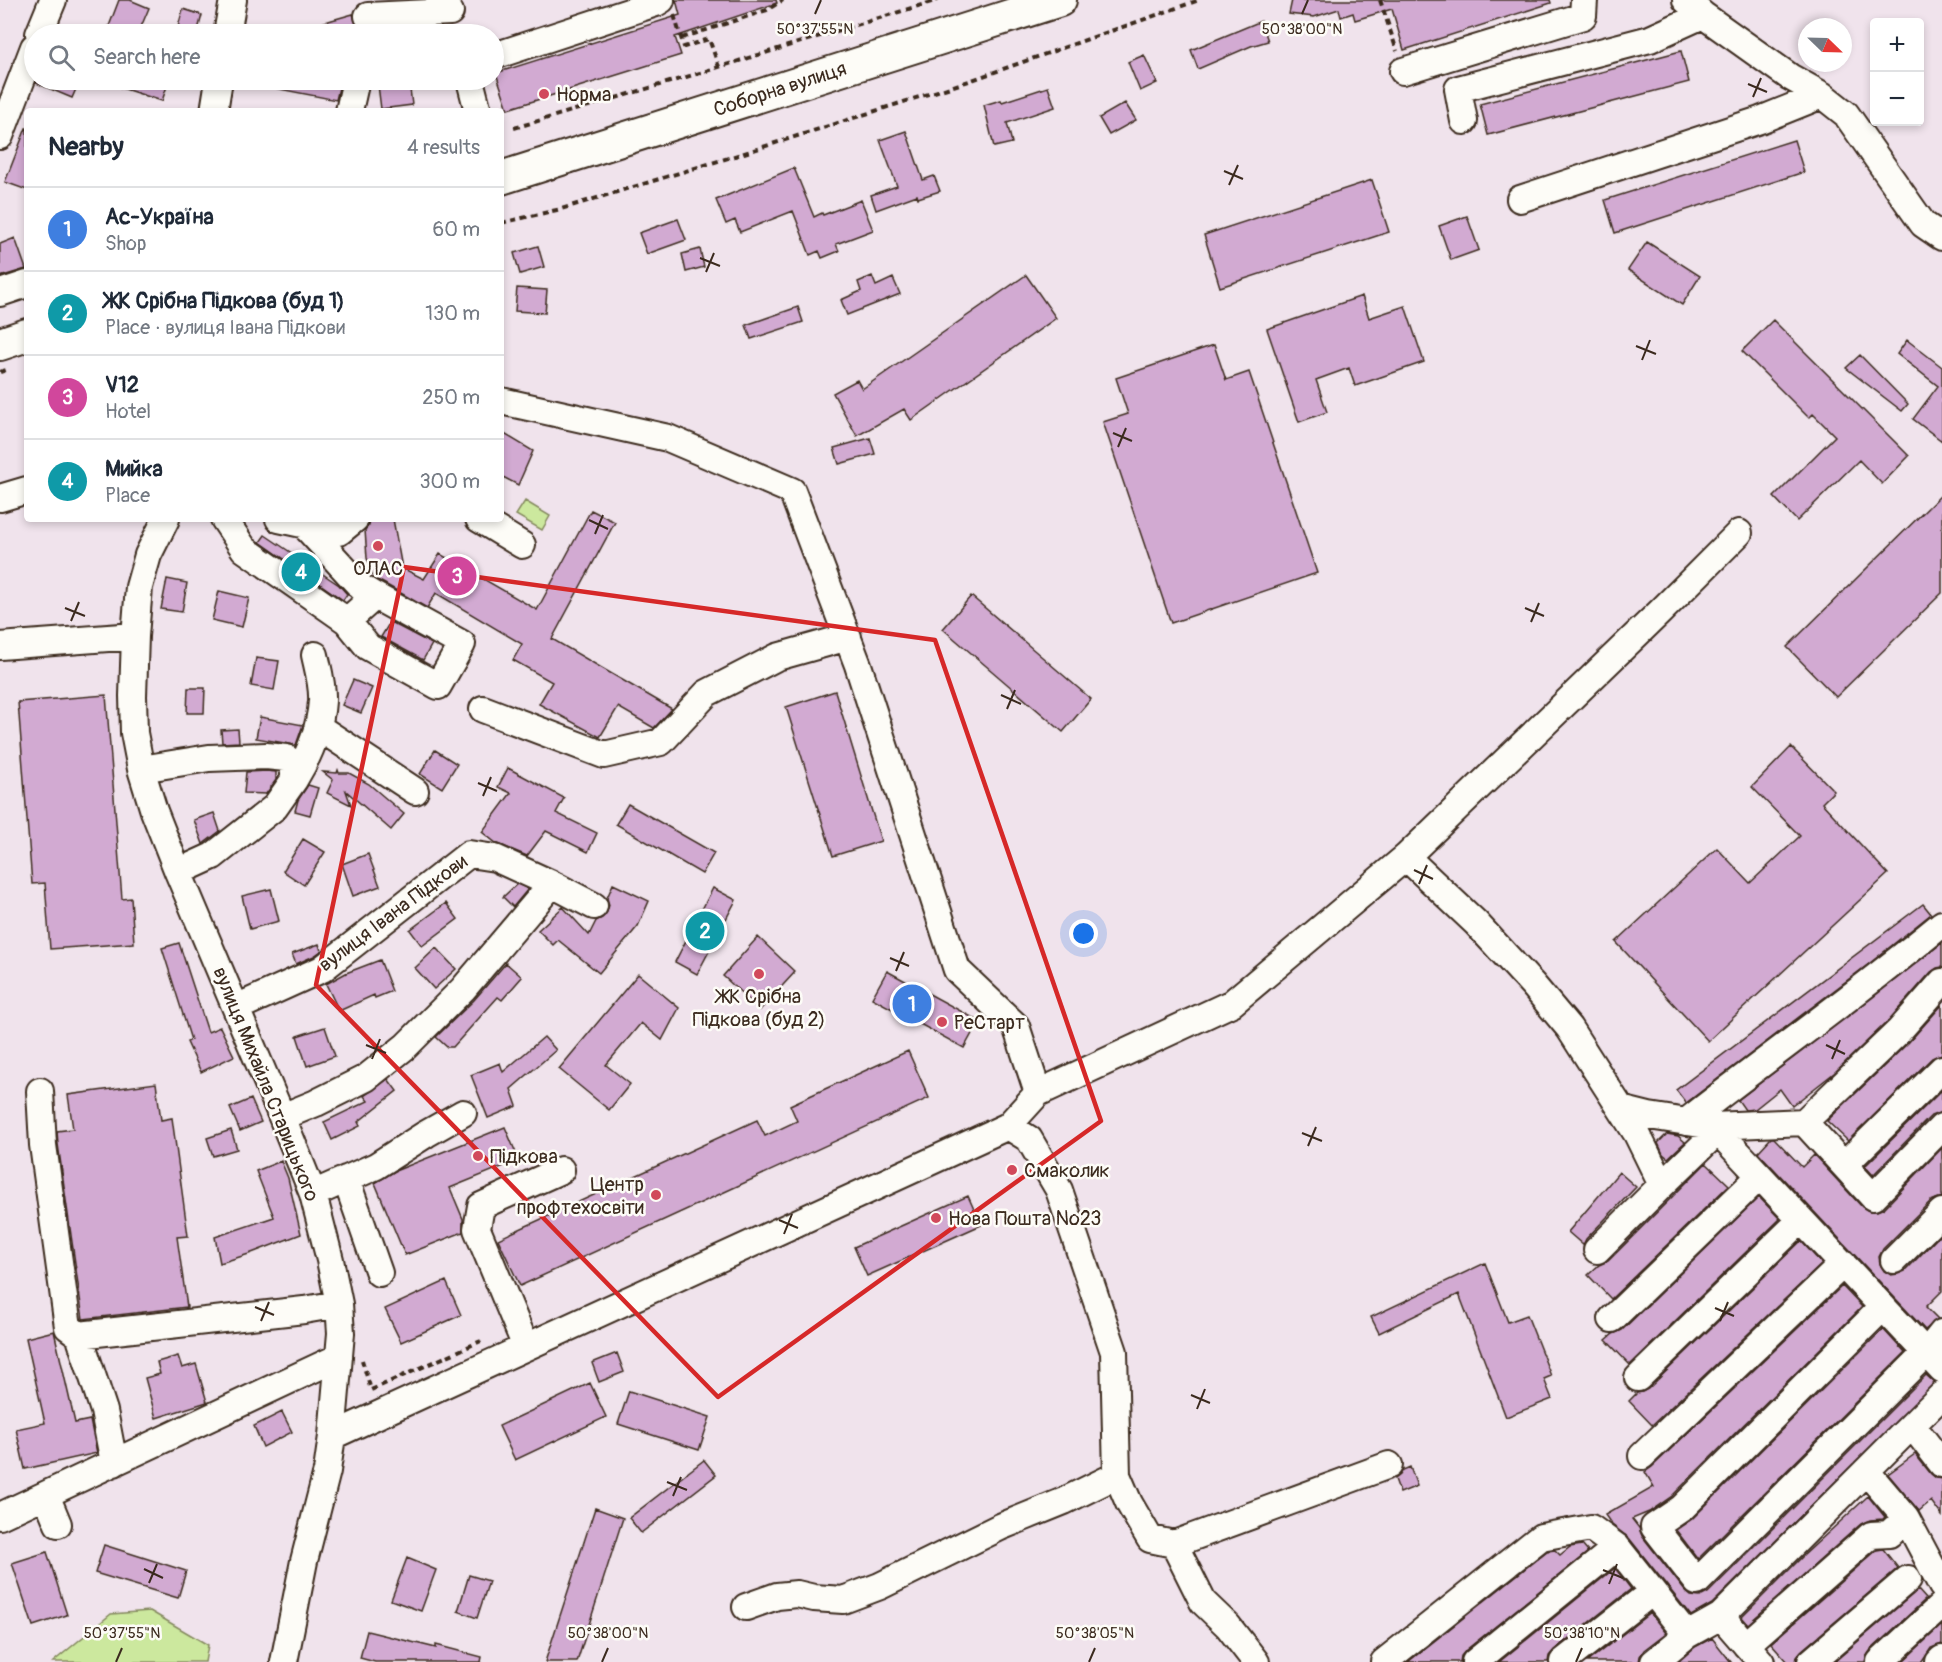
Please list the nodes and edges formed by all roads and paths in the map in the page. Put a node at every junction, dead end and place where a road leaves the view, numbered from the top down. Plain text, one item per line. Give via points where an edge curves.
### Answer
1 (53, 0) edge
2 (231, 0) edge
3 (783, 0) edge
4 (938, 0) edge
5 (1060, 0) edge
6 (1199, 0) edge
7 (1380, 0) edge
8 (1584, 0) edge
9 (1192, 1) edge
10 (1695, 7) edge
11 (668, 8) edge
12 (451, 15) edge
13 (368, 17) edge
14 (43, 24) edge
15 (228, 24) edge
16 (682, 38) junction
17 (504, 53) edge
18 (719, 67) junction
19 (1403, 71) joint
20 (24, 73) edge
21 (217, 90) edge
22 (354, 90) edge
23 (473, 90) edge
24 (1822, 95) junction
25 (214, 108) edge
26 (350, 108) edge
27 (477, 108) edge
28 (1464, 121) dead end
29 (514, 128) dead end
30 (0, 136) edge
31 (504, 174) edge
32 (1520, 199) dead end
33 (504, 222) edge
34 (1942, 237) edge
35 (24, 285) edge
36 (0, 293) edge
37 (24, 336) edge
38 (0, 344) edge
39 (504, 402) edge
40 (24, 491) edge
41 (0, 498) edge
42 (164, 522) edge
43 (226, 522) edge
44 (290, 522) edge
45 (351, 522) edge
46 (483, 522) edge
47 (305, 526) junction
48 (1739, 533) dead end
49 (522, 545) dead end
50 (375, 596) junction
51 (347, 621) junction
52 (135, 636) junction
53 (848, 637) junction
54 (0, 646) edge
55 (315, 655) dead end
56 (483, 709) dead end
57 (318, 727) junction
58 (141, 769) junction
59 (294, 780) junction
60 (415, 791) dead end
61 (1406, 857) junction
62 (178, 872) junction
63 (552, 884) junction
64 (594, 906) dead end
65 (1942, 924) edge
66 (1942, 981) edge
67 (236, 1008) junction
68 (1942, 1069) edge
69 (40, 1091) dead end
70 (1038, 1093) junction
71 (1621, 1109) junction
72 (463, 1113) dead end
73 (282, 1117) junction
74 (1686, 1122) junction
75 (1804, 1122) junction
76 (1008, 1126) junction
77 (1942, 1127) edge
78 (1716, 1129) junction
79 (1844, 1166) junction
80 (561, 1170) dead end
81 (1760, 1176) junction
82 (346, 1179) junction
83 (1662, 1185) junction
84 (313, 1194) junction
85 (1942, 1212) edge
86 (1801, 1220) junction
87 (1597, 1250) dead end
88 (1894, 1260) dead end
89 (1843, 1264) junction
90 (379, 1273) dead end
91 (339, 1304) junction
92 (1884, 1307) junction
93 (1612, 1319) dead end
94 (1942, 1333) edge
95 (79, 1335) junction
96 (484, 1340) dead end
97 (526, 1347) junction
98 (350, 1358) junction
99 (1934, 1362) edge
100 (1638, 1378) dead end
101 (1942, 1395) edge
102 (1912, 1425) junction
103 (332, 1436) junction
104 (1642, 1456) dead end
105 (114, 1463) junction
106 (1942, 1464) edge
107 (1389, 1465) dead end
108 (1866, 1471) junction
109 (1117, 1475) junction
110 (46, 1495) junction
111 (0, 1516) edge
112 (1906, 1518) junction
113 (58, 1524) dead end
114 (1174, 1544) junction
115 (1617, 1547) junction
116 (1908, 1579) dead end
117 (1942, 1586) edge
118 (1652, 1592) junction
119 (1942, 1605) edge
120 (746, 1607) dead end
121 (1721, 1616) junction
122 (1687, 1635) junction
123 (1752, 1656) edge
124 (284, 1662) edge
125 (1256, 1662) edge
126 (1384, 1662) edge
127 (1475, 1662) edge
128 (1563, 1662) edge
129 (1654, 1662) edge
130 (1811, 1662) edge
131 (1880, 1662) edge

1 - 14 street
2 - 15 street
3 - 16 path via 766,10
4 - 18 path
5 - 31 main road, Соборна вулиця
6 - 9 path
7 - 19 path
8 - 19 street via 1583,15
9 - 33 path via 969,81 749,152
10 - 24 street
10 - 28 street via 1650,39 1458,89
11 - 16 path
11 - 17 street via 656,3
12 - 13 street
16 - 18 path via 684,47 709,39
18 - 29 path
20 - 30 street
21 - 25 street
22 - 26 street
23 - 27 street
24 - 32 street via 1760,120
24 - 34 street via 1846,114 1923,224
35 - 36 street
37 - 38 main road
39 - 53 street via 668,438 792,491
40 - 41 street
42 - 52 street, вулиця Михайла Старицького via 148,555 139,587
43 - 51 street via 244,549
44 - 47 street
45 - 47 street via 339,532
46 - 49 street
47 - 50 street via 362,588
48 - 61 street
50 - 51 street
50 - 51 street via 462,644 438,686 368,647
52 - 54 street
52 - 58 street, вулиця Михайла Старицького via 134,733
53 - 56 street via 777,657 708,693 661,742 604,756
53 - 70 street via 957,970 1016,1026
55 - 57 street via 322,699
57 - 59 street via 307,759
57 - 60 street
58 - 59 street via 209,758 267,756 286,758 294,764
58 - 62 street, вулиця Михайла Старицького
59 - 62 street via 275,807 242,835 213,856
61 - 70 street via 1232,1003
61 - 71 street via 1476,923 1533,985 1569,1028
62 - 67 street, вулиця Михайла Старицького
63 - 64 street, вулиця Івана Підкови
63 - 67 street, вулиця Івана Підкови via 495,858 469,854 322,969
63 - 73 street via 463,988 406,1046 366,1078
65 - 74 street
66 - 75 street via 1898,1032
67 - 73 street, вулиця Михайла Старицького
68 - 79 street
69 - 95 street via 43,1145 68,1327
70 - 76 street
71 - 74 street
71 - 83 street
72 - 82 street via 376,1166
73 - 84 street, вулиця Михайла Старицького
74 - 78 street
75 - 78 street
75 - 79 street
76 - 97 street
76 - 109 street via 1029,1139 1059,1190 1114,1352
77 - 79 street via 1873,1197
78 - 81 street
78 - 83 street
80 - 97 street via 481,1206 477,1229
81 - 86 street
81 - 93 street
82 - 84 street
82 - 90 street
83 - 87 street
84 - 91 street, вулиця Михайла Старицького
85 - 88 street
86 - 89 street
86 - 100 street
89 - 92 street
89 - 104 street
91 - 95 street
91 - 98 street, вулиця Михайла Старицького via 341,1333
92 - 99 street
92 - 99 street via 1682,1508 1654,1527 1697,1582
94 - 99 street
95 - 105 street via 104,1411
96 - 98 path via 371,1390
97 - 103 street
98 - 103 street, вулиця Михайла Старицького
98 - 105 street
101 - 102 street
102 - 106 street
102 - 108 street
103 - 124 street, вулиця Михайла Старицького
105 - 110 street
107 - 114 street
108 - 112 street
108 - 121 street
109 - 114 street via 1150,1539
109 - 120 street via 843,1600 797,1594 777,1596
110 - 111 street
110 - 113 street
112 - 117 street
112 - 123 street via 1889,1534 1871,1535
114 - 125 street via 1203,1602
115 - 118 street
115 - 126 street via 1591,1528 1541,1537
115 - 127 street
116 - 130 street
118 - 122 street
118 - 128 street
119 - 131 street
121 - 122 street
121 - 123 street
122 - 129 street

